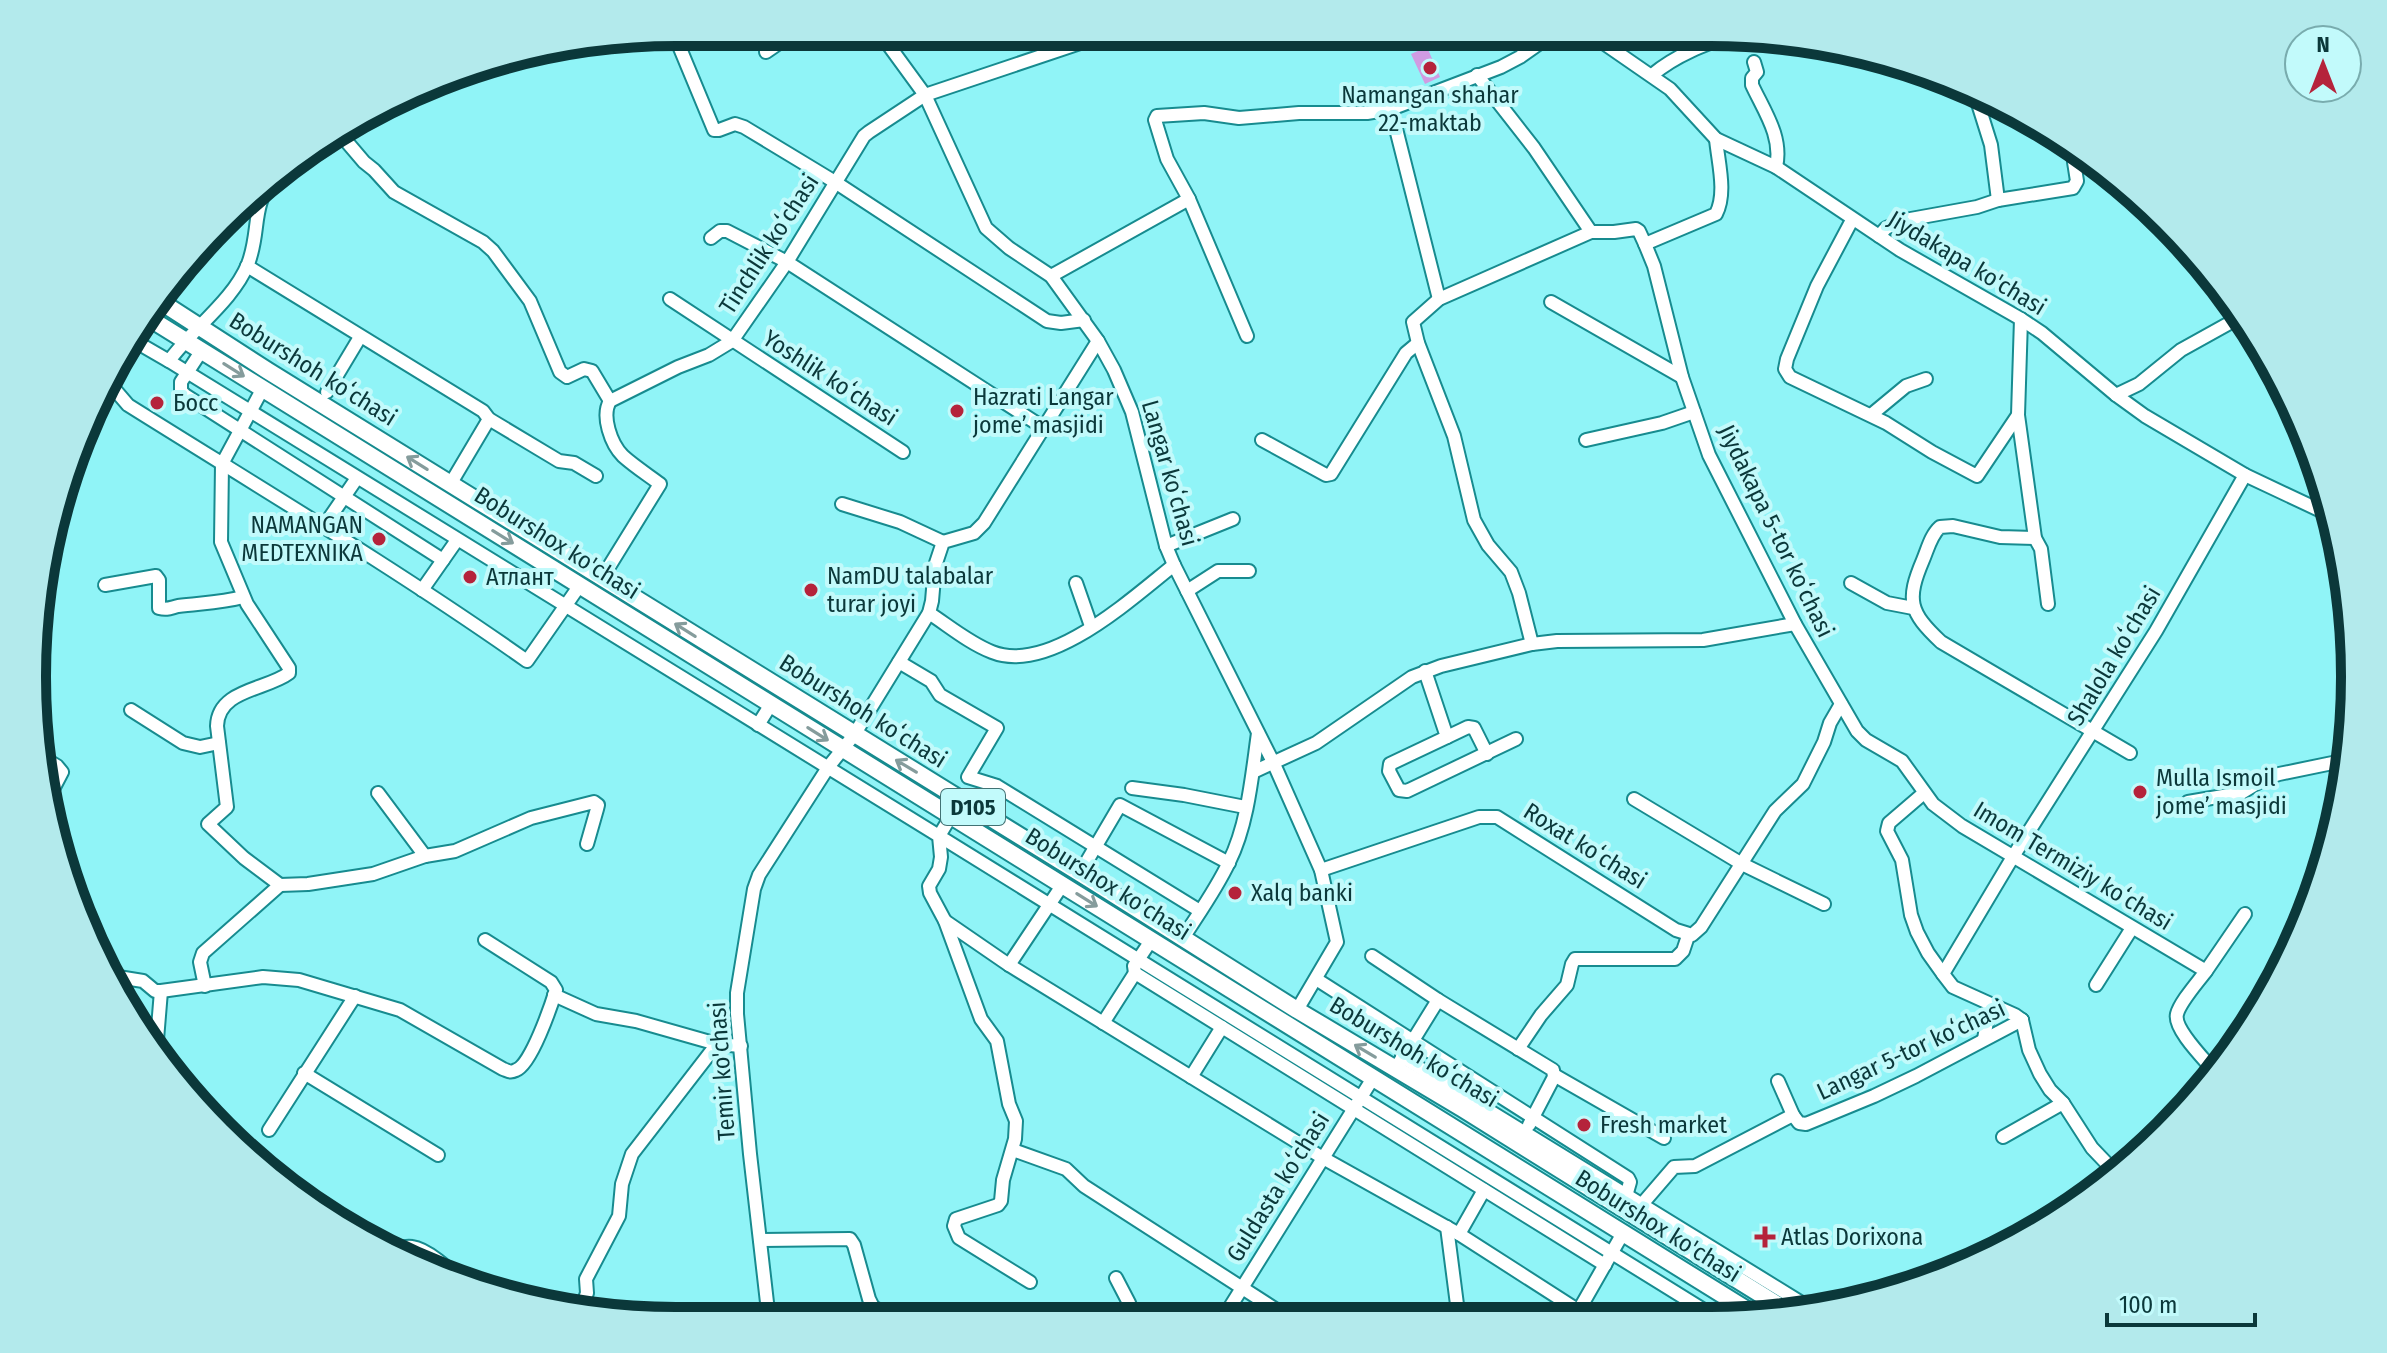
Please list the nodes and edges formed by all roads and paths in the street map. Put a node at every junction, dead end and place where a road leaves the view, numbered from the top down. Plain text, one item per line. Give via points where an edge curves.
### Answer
1 (679, 46) edge
2 (775, 46) edge
3 (889, 46) edge
4 (1060, 46) edge
5 (1535, 46) edge
6 (1608, 46) edge
7 (1702, 46) edge
8 (766, 52) dead end
9 (1754, 62) dead end
10 (1477, 75) junction
11 (1652, 75) junction
12 (925, 95) junction
13 (1979, 106) edge
14 (1391, 109) junction
15 (1716, 139) junction
16 (345, 140) edge
17 (2074, 162) dead end
18 (1776, 167) junction
19 (835, 182) junction
20 (1189, 199) junction
21 (1998, 200) junction
22 (259, 204) edge
23 (1852, 220) junction
24 (1591, 232) junction
25 (1879, 236) junction
26 (711, 238) dead end
27 (1645, 244) junction
28 (787, 262) junction
29 (247, 266) junction
30 (1051, 276) junction
31 (670, 299) dead end
32 (1439, 299) junction
33 (1551, 302) dead end
34 (167, 305) edge
35 (2021, 319) junction
36 (2230, 319) edge
37 (1084, 320) junction
38 (155, 322) edge
39 (199, 325) junction
40 (1247, 336) dead end
41 (360, 337) junction
42 (186, 340) junction
43 (732, 341) junction
44 (1098, 341) junction
45 (1418, 343) junction
46 (140, 344) edge
47 (202, 350) junction
48 (169, 361) junction
49 (187, 373) junction
50 (1682, 377) junction
51 (1926, 379) dead end
52 (263, 388) junction
53 (115, 391) edge
54 (327, 392) dead end
55 (2116, 395) junction
56 (610, 401) junction
57 (249, 411) junction
58 (1694, 412) junction
59 (1871, 415) junction
60 (2018, 415) junction
61 (489, 419) junction
62 (1044, 428) junction
63 (239, 429) junction
64 (1262, 440) dead end
65 (1586, 440) dead end
66 (903, 452) dead end
67 (222, 464) junction
68 (2245, 475) junction
69 (596, 476) dead end
70 (357, 478) junction
71 (451, 483) junction
72 (344, 497) junction
73 (842, 504) dead end
74 (2319, 510) edge
75 (1233, 519) dead end
76 (324, 526) junction
77 (2035, 538) junction
78 (457, 540) junction
79 (943, 542) junction
80 (1166, 546) junction
81 (443, 560) junction
82 (1174, 565) junction
83 (1249, 571) dead end
84 (602, 578) junction
85 (1076, 583) dead end
86 (1851, 583) dead end
87 (105, 585) dead end
88 (580, 585) junction
89 (422, 590) junction
90 (1187, 591) junction
91 (243, 597) junction
92 (2048, 604) dead end
93 (565, 607) junction
94 (1913, 608) junction
95 (929, 613) junction
96 (1795, 624) junction
97 (1091, 626) junction
98 (1532, 644) junction
99 (703, 662) junction
100 (899, 662) junction
101 (1425, 671) junction
102 (690, 683) junction
103 (771, 704) junction
104 (1841, 704) junction
105 (131, 710) dead end
106 (758, 725) junction
107 (2094, 732) junction
108 (1258, 733) junction
109 (854, 735) junction
110 (1447, 737) junction
111 (1516, 739) dead end
112 (219, 743) junction
113 (842, 749) junction
114 (2130, 753) dead end
115 (1487, 754) junction
116 (2335, 762) edge
117 (52, 763) edge
118 (1274, 764) junction
119 (829, 766) junction
120 (1253, 772) junction
121 (56, 786) edge
122 (1132, 788) dead end
123 (378, 793) dead end
124 (1924, 793) junction
125 (1634, 799) dead end
126 (2188, 802) dead end
127 (1245, 807) junction
128 (951, 816) junction
129 (939, 836) junction
130 (587, 844) dead end
131 (1096, 846) junction
132 (2014, 855) junction
133 (425, 856) junction
134 (1229, 863) junction
135 (1742, 864) junction
136 (1321, 870) junction
137 (1080, 873) junction
138 (1063, 884) junction
139 (280, 885) junction
140 (1049, 904) junction
141 (1824, 904) dead end
142 (1200, 911) junction
143 (2245, 914) dead end
144 (945, 921) junction
145 (2132, 928) junction
146 (1688, 936) junction
147 (1183, 938) junction
148 (1152, 939) junction
149 (485, 940) dead end
150 (1372, 956) dead end
151 (1138, 960) junction
152 (1009, 965) junction
153 (2206, 971) junction
154 (1135, 973) junction
155 (1943, 974) junction
156 (123, 978) edge
157 (1316, 979) junction
158 (2096, 985) dead end
159 (205, 986) junction
160 (161, 991) junction
161 (554, 995) junction
162 (355, 996) junction
163 (1438, 1000) junction
164 (1990, 1004) junction
165 (1297, 1010) junction
166 (2022, 1020) junction
167 (1103, 1023) junction
168 (1222, 1027) junction
169 (157, 1034) edge
170 (1984, 1039) junction
171 (1413, 1041) junction
172 (717, 1044) junction
173 (741, 1046) junction
174 (1518, 1049) junction
175 (1399, 1063) junction
176 (2208, 1064) edge
177 (304, 1073) junction
178 (1554, 1075) junction
179 (1191, 1077) junction
180 (1373, 1078) junction
181 (1778, 1081) dead end
182 (1361, 1097) junction
183 (2063, 1103) junction
184 (1353, 1109) junction
185 (1793, 1115) junction
186 (1533, 1118) junction
187 (269, 1130) dead end
188 (2003, 1137) dead end
189 (1522, 1138) junction
190 (1664, 1138) dead end
191 (1573, 1143) junction
192 (1013, 1150) junction
193 (438, 1155) dead end
194 (1323, 1158) junction
195 (1561, 1163) junction
196 (2108, 1165) edge
197 (1484, 1190) junction
198 (1626, 1196) junction
199 (1637, 1210) junction
200 (1447, 1227) junction
201 (1623, 1233) junction
202 (1459, 1234) junction
203 (760, 1240) junction
204 (407, 1246) edge
205 (1612, 1253) junction
206 (431, 1257) edge
207 (1605, 1265) junction
208 (1686, 1272) junction
209 (1116, 1278) dead end
210 (1030, 1282) dead end
211 (1242, 1287) junction
212 (1675, 1292) junction
213 (584, 1300) edge
214 (1798, 1301) edge
215 (1776, 1304) edge
216 (768, 1307) edge
217 (873, 1307) edge
218 (1130, 1307) edge
219 (1230, 1307) edge
220 (1272, 1307) edge
221 (1457, 1307) edge
222 (1574, 1307) edge
223 (1581, 1307) edge
224 (1699, 1307) edge
225 (1729, 1307) edge

1 - 19 street via 714,130 744,127
2 - 8 street
3 - 12 street, Langar koʻchasi
4 - 12 street, Tinchlik koʻchasi
5 - 10 street
6 - 11 street, Jiydakapa ko'chasi
7 - 11 street
9 - 18 street via 1752,85 1772,125
10 - 14 street
10 - 24 street
11 - 15 street, Jiydakapa ko'chasi
12 - 19 street, Tinchlik koʻchasi via 864,136
12 - 30 street, Langar koʻchasi via 986,228
13 - 21 street via 1991,145
14 - 20 street via 1239,118 1204,113 1157,116 1167,159
14 - 32 street
15 - 18 street, Jiydakapa ko'chasi
15 - 27 street via 1721,202 1716,214
16 - 56 street via 394,192 493,251 530,301 560,372 567,377 592,371
17 - 21 street via 2073,188
18 - 23 street, Jiydakapa ko'chasi
19 - 28 street, Tinchlik koʻchasi
19 - 37 street via 1047,321
20 - 30 street
20 - 40 street
21 - 25 street via 1905,220
22 - 29 street
23 - 25 street, Jiydakapa ko'chasi
23 - 59 street via 1817,286 1785,369 1790,377
24 - 27 street via 1636,229
24 - 32 street
25 - 35 street, Jiydakapa ko'chasi
26 - 28 street via 727,231
27 - 50 street, Jiydakapa 5-tor koʻchasi
28 - 43 street, Tinchlik koʻchasi
28 - 62 street
29 - 39 street via 225,300
29 - 41 street
30 - 37 street, Langar koʻchasi
31 - 43 street, Yoshlik koʻchasi
32 - 45 street via 1413,322
33 - 50 street
34 - 39 main road, Boburshoh koʻchasi / D105
35 - 55 street, Jiydakapa ko'chasi
35 - 60 street
36 - 55 street
37 - 44 street, Langar koʻchasi
38 - 42 main road, Boburshox ko'chasi / D105
39 - 42 street
71 -> 39 main road, Boburshoh koʻchasi / D105
41 - 54 street
41 - 61 street
42 - 47 main road, Boburshox ko'chasi / D105
42 - 48 street
43 - 56 street, Tinchlik koʻchasi
43 - 66 street, Yoshlik koʻchasi
44 - 62 street
44 - 80 street, Langar koʻchasi via 1132,412
45 - 64 street via 1406,353 1331,474
45 - 98 street via 1454,436 1474,520 1511,572
46 - 48 street
47 - 49 street
47 -> 52 main road, Boburshox ko'chasi / D105
48 - 49 street
49 - 57 street
49 - 63 street via 181,391
50 - 58 street, Jiydakapa 5-tor koʻchasi
51 - 59 street via 1906,386
52 - 57 street
52 -> 88 main road, Boburshox ko'chasi / D105
53 - 67 street via 128,405
55 - 68 street, Jiydakapa ko'chasi
56 - 84 street via 606,415 616,448 660,484
57 - 63 street
57 - 70 street
58 - 65 street
58 - 96 street, Jiydakapa 5-tor koʻchasi via 1709,455
59 - 60 street via 1977,476
60 - 77 street
61 - 69 street via 559,461
61 - 71 street
62 - 79 street via 984,523 974,533
63 - 67 street
63 - 72 street
67 - 76 street
67 - 91 street via 221,542
68 - 74 street, Jiydakapa ko'chasi
68 - 107 street, Shalola koʻchasi
70 - 72 street
70 - 78 street
71 - 84 main road, Boburshoh koʻchasi / D105
72 - 76 street
72 - 81 street
73 - 79 street
75 - 80 street
76 - 89 street
77 - 92 street
77 - 94 street via 1940,527 1914,582
78 - 81 street
78 - 93 street
79 - 95 street
80 - 82 street, Langar koʻchasi
81 - 89 street
82 - 90 street, Langar koʻchasi
82 - 97 street
83 - 90 street via 1218,571
109 -> 84 main road, Boburshoh koʻchasi / D105
85 - 97 street
86 - 94 street via 1887,603
87 - 91 street via 156,576 159,608 164,610
88 - 93 street
88 - 99 main road, Boburshox ko'chasi / D105
89 - 93 street via 527,661
90 - 108 street, Langar koʻchasi
91 - 112 street via 289,673 224,706 217,719
93 - 102 street
94 - 107 street via 1941,642
95 - 97 street via 992,652 1011,657 1042,653
95 - 100 street, Temir ko'chasi
96 - 98 street via 1703,640
96 - 104 street, Jiydakapa 5-tor koʻchasi
98 - 101 street
99 - 102 street
99 - 103 main road, Boburshox ko'chasi / D105
100 - 109 street, Temir ko'chasi
100 - 131 street via 931,681 940,695 997,728 968,777 997,786
101 - 110 street
101 - 118 street via 1316,743
102 - 106 street
103 - 106 street
103 -> 113 main road, Boburshox ko'chasi / D105
104 - 124 street, Imom Termiziy koʻchasi via 1857,731 1902,761
104 - 135 street via 1803,784 1775,811
105 - 112 street via 183,743
106 - 119 street
107 - 114 street
107 - 132 street, Shalola koʻchasi
108 - 118 street, Langar koʻchasi
108 - 120 street
109 - 113 street, Temir ko'chasi
137 -> 109 main road, Boburshoh koʻchasi / D105
110 - 115 street via 1474,728
110 - 115 street via 1390,764 1399,790
111 - 115 street
112 - 139 street via 227,807 209,828
113 - 119 street, Temir ko'chasi
113 - 128 main road, Boburshox ko'chasi / D105
116 - 126 street via 2279,774 2241,793
117 - 121 street via 62,772
118 - 120 street
118 - 136 street, Langar koʻchasi
119 - 129 street
119 - 173 street, Temir ko'chasi via 754,889 737,993
120 - 127 street
122 - 127 street
123 - 133 street
124 - 132 street, Imom Termiziy koʻchasi via 1962,826
124 - 155 street via 1889,823 1887,831 1902,860 1917,932
125 - 135 street
127 - 134 street
128 - 129 street
128 - 138 main road, Boburshox ko'chasi / D105
129 - 140 street
129 - 144 street via 939,869 929,886
130 - 133 street via 598,805 594,802 531,818 455,851
131 - 134 street via 1120,805
131 - 137 street
131 - 142 street
132 - 145 street, Imom Termiziy koʻchasi
132 - 155 street, Shalola koʻchasi
133 - 139 street via 373,874
134 - 142 street
135 - 141 street
135 - 146 street via 1701,927
136 - 146 street, Roxat koʻchasi via 1479,817 1497,817
136 - 157 street, Langar koʻchasi via 1337,942
137 - 147 main road, Boburshoh koʻchasi / D105
138 - 140 street
138 -> 148 main road, Boburshox ko'chasi / D105
139 - 159 street via 203,953
140 - 151 street
140 - 152 street
142 - 147 street
143 - 153 street
144 - 152 street
144 - 192 street via 981,1019 997,1041 1016,1121
145 - 153 street, Imom Termiziy koʻchasi
145 - 158 street
146 - 174 street via 1675,959 1575,959 1567,985
147 - 165 main road, Boburshoh koʻchasi / D105
148 - 151 street
148 - 180 main road, Boburshox ko'chasi / D105
149 - 161 street via 551,982
150 - 163 street
151 - 154 street
151 - 182 street
152 - 167 street
153 - 176 street via 2177,1021
154 - 167 street
154 - 168 street
155 - 164 street via 1953,987
156 - 160 street
157 - 165 street, Langar koʻchasi
157 - 171 street
159 - 160 street
159 - 162 street via 263,977 299,980
160 - 169 street
161 - 162 street via 529,1056 520,1068 509,1071 400,1010
161 - 172 street via 596,1014
162 - 177 street
163 - 171 street
163 - 174 street
164 - 166 street
164 - 170 street
175 -> 165 main road, Boburshoh koʻchasi / D105
166 - 170 street, Langar 5-tor koʻchasi
166 - 183 street, Langar 5-tor koʻchasi via 2034,1062
167 - 179 street
168 - 179 street
168 - 184 street
170 - 185 street, Langar 5-tor koʻchasi via 1916,1076 1806,1124
171 - 175 street
171 - 186 street
172 - 173 street
172 - 213 street via 632,1154 619,1216 586,1279
173 - 203 street, Temir ko'chasi
174 - 178 street
175 - 189 main road, Boburshoh koʻchasi / D105
177 - 187 street
177 - 193 street
178 - 186 street
178 - 190 street
179 - 194 street
180 - 182 street, Guldasta koʻchasi
180 - 201 main road, Boburshox ko'chasi / D105
181 - 185 street
182 - 184 street, Guldasta koʻchasi
182 - 205 street
183 - 188 street
183 - 196 street, Langar 5-tor koʻchasi
184 - 194 street, Guldasta koʻchasi
184 - 197 street
185 - 199 street, Langar 5-tor koʻchasi via 1695,1166 1674,1167
186 - 189 street
186 - 191 street
189 - 195 main road, Boburshoh koʻchasi / D105
191 - 195 street
191 - 198 street via 1628,1178
192 - 210 street via 998,1205 956,1219 954,1226 959,1238
192 - 211 street via 1066,1169 1084,1186
194 - 200 street
194 - 211 street, Guldasta koʻchasi
195 - 198 street
195 - 199 main road, Boburshoh koʻchasi / D105
197 - 202 street
197 - 207 street
198 - 199 street
199 - 214 street
199 - 215 main road, Boburshoh koʻchasi / D105
200 - 202 street
200 - 221 street
201 - 205 street
201 - 208 main road, Boburshox ko'chasi / D105
202 - 222 street
203 - 216 street, Temir ko'chasi
203 - 217 street via 850,1239
204 - 206 street
205 - 207 street
205 - 212 street
207 - 223 street
208 - 212 street
208 - 225 main road, Boburshox ko'chasi / D105
209 - 218 street
211 - 219 street, Guldasta koʻchasi
211 - 220 street
212 - 224 street

